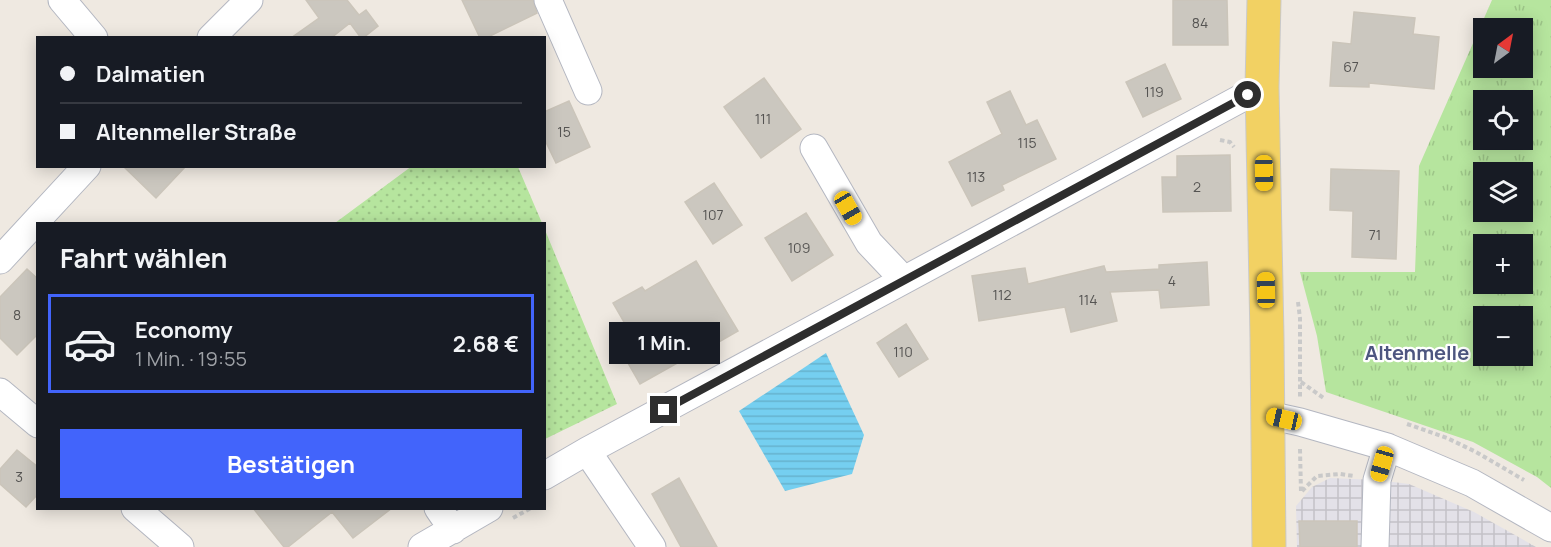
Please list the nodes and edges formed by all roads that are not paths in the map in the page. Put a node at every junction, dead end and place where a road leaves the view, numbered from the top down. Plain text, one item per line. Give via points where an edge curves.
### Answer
1 (62, 0) edge
2 (249, 0) edge
3 (548, 0) edge
4 (1264, 0) edge
5 (92, 36) edge
6 (213, 36) edge
7 (1262, 87) junction
8 (588, 91) dead end
9 (814, 148) dead end
10 (85, 168) edge
11 (0, 260) edge
12 (904, 280) junction
13 (0, 392) edge
14 (36, 422) edge
15 (1262, 426) junction
16 (1387, 447) junction
17 (587, 451) junction
18 (546, 475) edge
19 (137, 510) edge
20 (481, 510) edge
21 (446, 519) edge
22 (1551, 528) edge
23 (180, 547) edge
24 (422, 547) edge
25 (652, 547) edge
26 (1269, 547) edge
27 (1375, 547) edge

1 - 5 street
2 - 6 street
3 - 8 street
4 - 7 main road
7 - 12 street
7 - 15 main road
9 - 12 street via 869,243
10 - 11 street
12 - 17 street
13 - 14 street
15 - 16 street via 1300,422
15 - 26 main road via 1260,495
16 - 22 street via 1472,483
16 - 27 street via 1377,480
17 - 18 street
17 - 25 street
19 - 23 street
20 - 21 street
21 - 24 street

